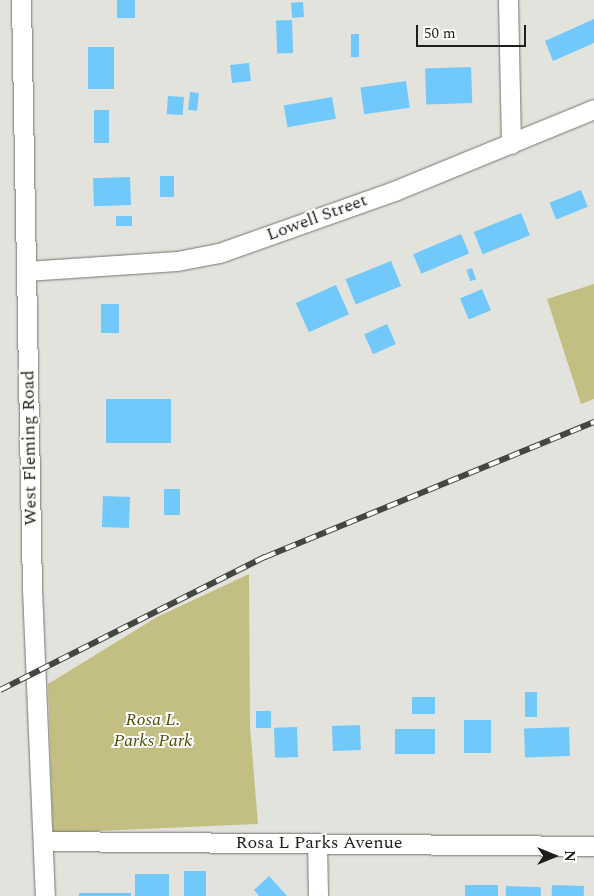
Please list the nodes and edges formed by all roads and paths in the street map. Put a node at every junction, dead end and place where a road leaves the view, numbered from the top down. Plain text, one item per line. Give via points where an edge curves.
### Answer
1 (21, 0) edge
2 (508, 0) edge
3 (594, 109) edge
4 (511, 144) junction
5 (26, 271) junction
6 (44, 841) junction
7 (318, 843) junction
8 (594, 846) edge
9 (45, 896) edge
10 (318, 896) edge

1 - 5 street, West Fleming Road
2 - 4 street
3 - 4 street, Lowell Street
4 - 5 street, Lowell Street via 219,253 177,261
5 - 6 street, West Fleming Road via 32,589
6 - 7 street, Rosa L Parks Avenue
6 - 9 street, West Fleming Road
7 - 8 street, Rosa L Parks Avenue
7 - 10 street

